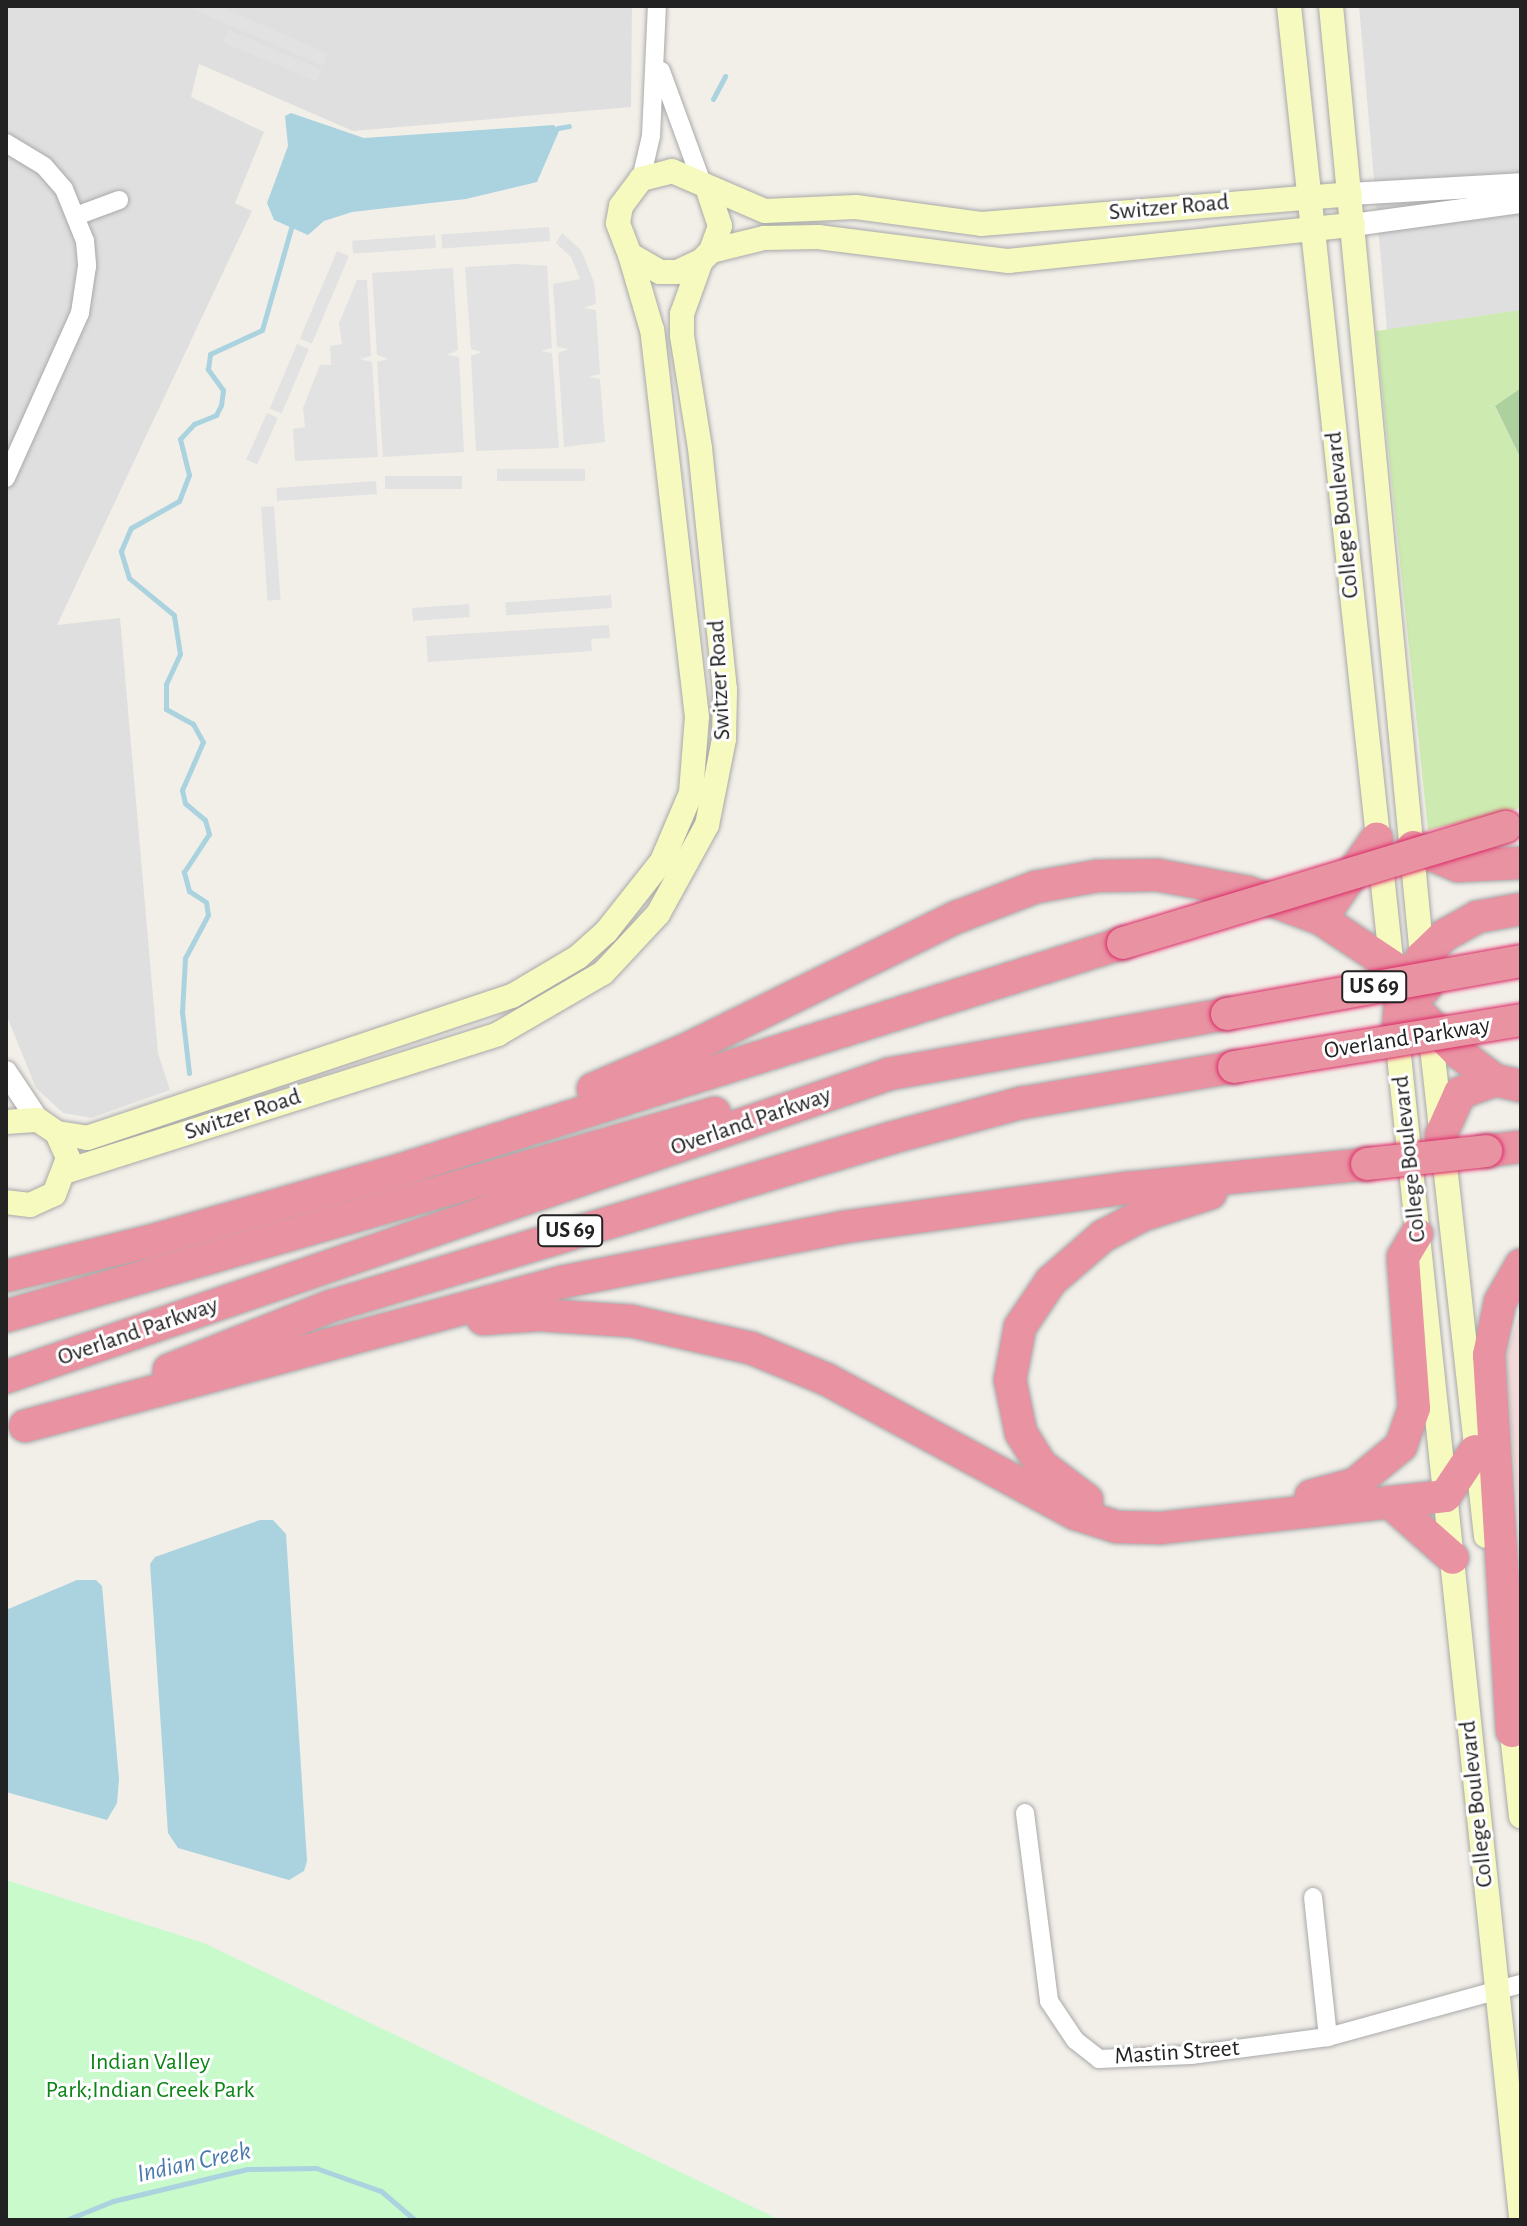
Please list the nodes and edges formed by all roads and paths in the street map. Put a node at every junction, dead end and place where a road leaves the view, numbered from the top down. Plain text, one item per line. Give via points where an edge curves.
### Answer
1 (657, 6) edge
2 (1289, 6) edge
3 (1331, 6) edge
4 (657, 57) junction
5 (6, 143) edge
6 (641, 179) junction
7 (1521, 184) edge
8 (704, 185) junction
9 (1449, 188) junction
10 (1350, 194) junction
11 (1309, 196) junction
12 (119, 200) dead end
13 (1521, 202) edge
14 (1451, 212) junction
15 (76, 216) junction
16 (994, 224) junction
17 (1353, 225) junction
18 (1312, 229) junction
19 (630, 255) junction
20 (706, 256) junction
21 (993, 261) junction
22 (700, 448) junction
23 (664, 453) junction
24 (6, 478) edge
25 (1513, 826) edge
26 (1377, 838) junction
27 (1413, 847) junction
28 (662, 861) junction
29 (1521, 863) edge
30 (684, 873) junction
31 (1521, 909) edge
32 (1321, 919) junction
33 (1521, 961) edge
34 (1408, 978) junction
35 (1521, 1020) edge
36 (1429, 1021) junction
37 (1397, 1040) joint
38 (371, 1047) junction
39 (6, 1072) edge
40 (378, 1072) junction
41 (889, 1074) junction
42 (1508, 1083) edge
43 (6, 1122) edge
44 (47, 1127) junction
45 (1441, 1135) junction
46 (505, 1136) junction
47 (1521, 1147) edge
48 (1314, 1169) junction
49 (67, 1171) junction
50 (6, 1202) edge
51 (1417, 1234) junction
52 (1521, 1265) edge
53 (6, 1276) edge
54 (6, 1316) edge
55 (404, 1325) junction
56 (6, 1377) edge
57 (15, 1430) edge
58 (1475, 1451) junction
59 (1445, 1496) junction
60 (1392, 1504) junction
61 (1453, 1558) junction
62 (1512, 1731) junction
63 (1025, 1813) dead end
64 (1521, 1816) edge
65 (1313, 1897) dead end
66 (1521, 1984) edge
67 (1495, 1990) junction
68 (1328, 2037) junction
69 (1521, 2217) edge

1 - 4 street
2 - 11 main road, College Boulevard
3 - 10 main road, College Boulevard
4 - 6 street via 650,147
4 - 8 street via 674,117
5 - 15 street via 44,166 64,189
6 - 8 main road via 672,171
6 - 19 main road via 621,206 618,223
7 - 9 street
8 - 16 main road, Switzer Road via 765,211 856,207
8 - 20 main road via 720,226
9 - 10 street
9 - 14 street
10 - 11 main road, Switzer Road
10 - 17 main road, College Boulevard
11 - 16 main road, Switzer Road
11 - 18 main road, College Boulevard
12 - 15 street
13 - 14 street
14 - 17 street
15 - 24 street via 87,266 80,313
16 - 21 main road
17 - 18 main road, Switzer Road
17 - 27 main road, College Boulevard
18 - 21 main road, Switzer Road
18 - 26 main road, College Boulevard
19 - 20 main road via 660,272 677,272
19 - 23 main road, Switzer Road via 652,330
20 - 21 main road, Switzer Road via 764,238 818,237
20 - 22 main road, Switzer Road via 682,314
22 - 23 main road
22 - 30 main road, Switzer Road via 726,716 715,802
23 - 28 main road, Switzer Road via 695,686 697,743 688,803
25 - 46 highway, bridge
26 - 32 highway
26 - 34 main road, College Boulevard
27 - 29 highway via 1458,866
27 - 34 main road, College Boulevard
28 - 30 main road
28 - 38 main road, Switzer Road via 623,915 558,971 512,996
30 - 40 main road, Switzer Road via 641,937 581,989 498,1034
31 - 34 highway via 1468,921
32 - 34 highway
32 - 46 highway via 1248,892 1157,875 1097,876 1036,887 957,917 685,1050 534,1112
33 - 41 highway, Overland Parkway / US 69, bridge
34 - 36 highway
34 - 37 highway
35 - 57 highway, Overland Parkway / US 69, bridge via 1021,1103 563,1233 331,1306
36 - 42 highway via 1459,1053
36 - 45 main road, College Boulevard
37 - 51 main road, College Boulevard
38 - 40 main road
38 - 44 main road, Switzer Road via 87,1138
39 - 44 street
40 - 49 main road, Switzer Road
41 - 54 highway via 757,1101
41 - 56 highway, Overland Parkway / US 69
42 - 45 highway via 1460,1093
43 - 44 main road, Switzer Road
44 - 49 main road via 64,1144
45 - 58 main road, College Boulevard
46 - 53 highway via 242,1216
47 - 48 highway, bridge
48 - 51 highway via 1143,1215 1085,1249 1038,1296 1015,1344 1011,1398 1031,1450 1058,1481 1093,1503 1158,1511 1333,1492 1374,1474 1401,1446 1414,1408 1403,1257
48 - 55 highway via 1127,1188 845,1227 562,1282
49 - 50 main road via 62,1184 43,1202
51 - 59 main road, College Boulevard
52 - 62 highway via 1500,1302 1489,1355
55 - 57 highway
55 - 60 highway via 539,1315 631,1321 709,1336 826,1379 1076,1514 1117,1527 1160,1528
58 - 59 highway
58 - 62 main road, College Boulevard
59 - 60 highway
59 - 61 main road, College Boulevard
60 - 61 highway
61 - 67 main road, College Boulevard
62 - 64 main road, College Boulevard
63 - 68 street, Mastin Street via 1049,2001 1075,2040 1099,2059 1191,2055
65 - 68 street
66 - 67 street, Mastin Street
67 - 68 street, Mastin Street via 1376,2028
67 - 69 main road, College Boulevard

